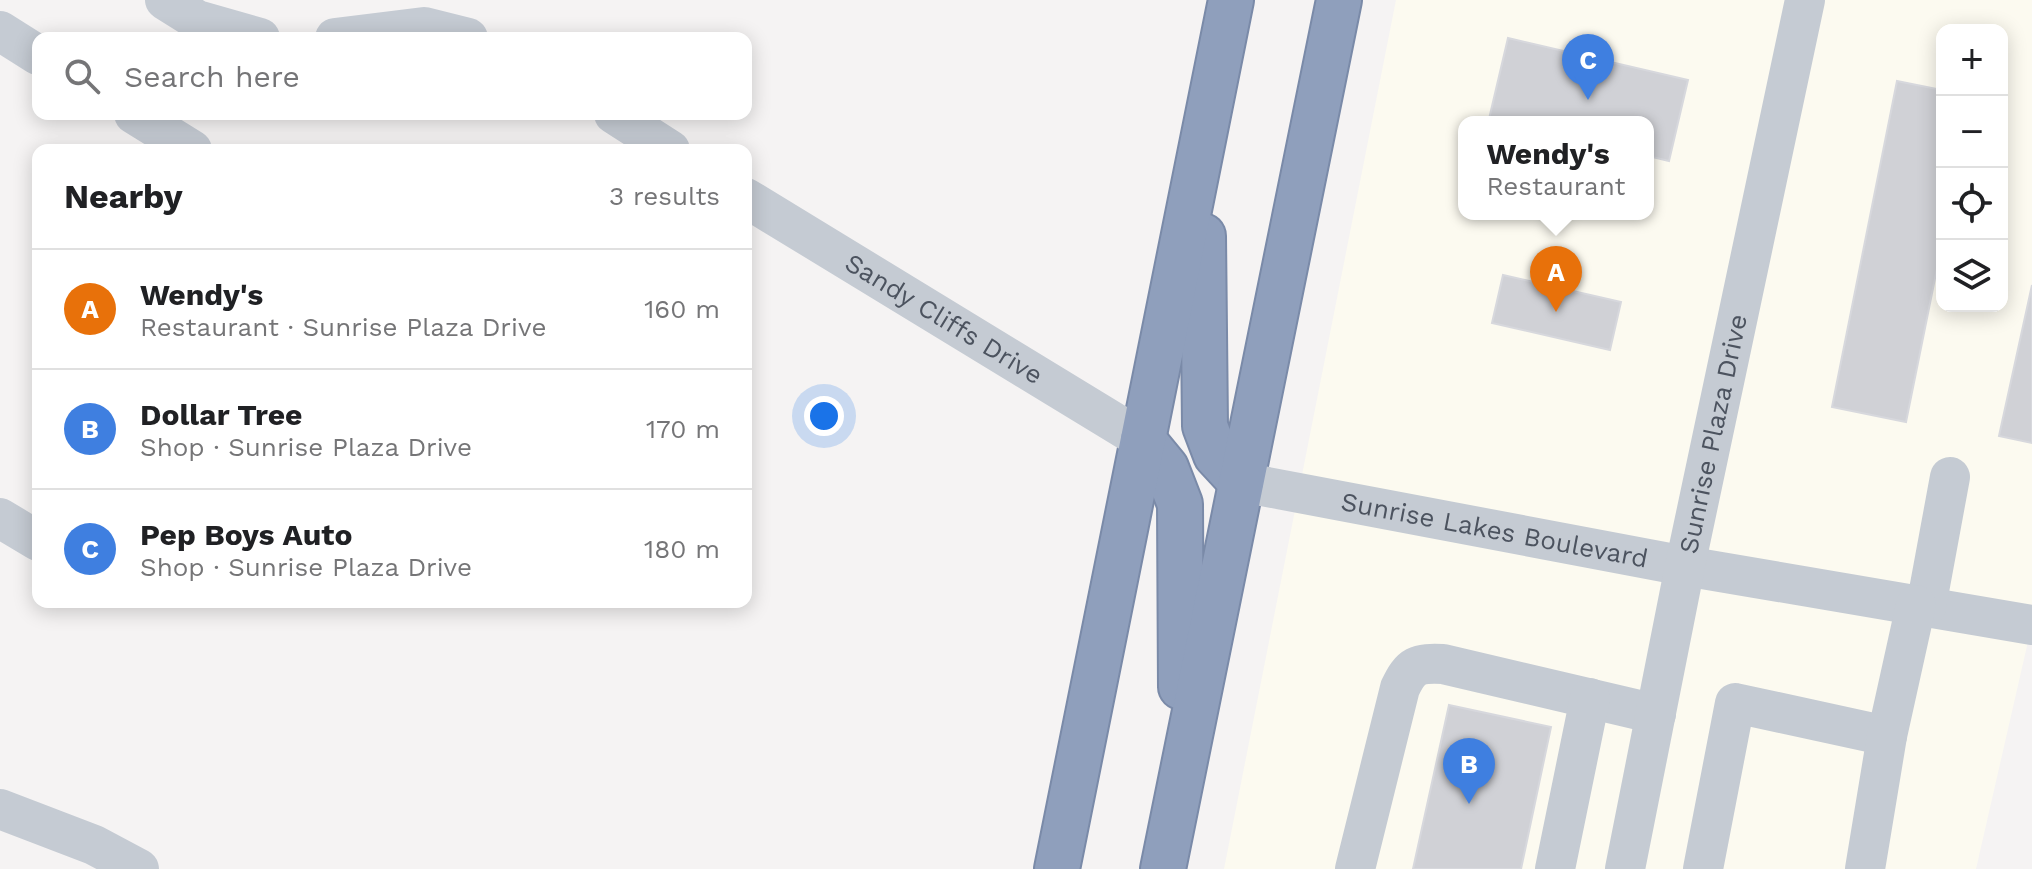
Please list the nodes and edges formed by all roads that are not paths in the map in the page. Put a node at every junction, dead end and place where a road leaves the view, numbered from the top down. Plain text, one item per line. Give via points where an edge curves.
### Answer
1 (165, 0) edge
2 (1231, 0) edge
3 (1339, 0) edge
4 (1805, 0) edge
5 (0, 31) edge
6 (239, 32) edge
7 (384, 32) edge
8 (444, 32) edge
9 (32, 51) edge
10 (144, 120) edge
11 (623, 120) edge
12 (182, 144) edge
13 (661, 144) edge
14 (1201, 147) junction
15 (752, 202) edge
16 (1143, 440) junction
17 (1950, 477) dead end
18 (1241, 482) junction
19 (0, 518) edge
20 (32, 537) edge
21 (1685, 566) junction
22 (1921, 606) junction
23 (2032, 625) edge
24 (1590, 698) junction
25 (1656, 714) junction
26 (1887, 736) junction
27 (1181, 781) junction
28 (0, 809) edge
29 (86, 857) edge
30 (139, 869) edge
31 (1057, 869) edge
32 (1163, 869) edge
33 (1355, 869) edge
34 (1555, 869) edge
35 (1625, 869) edge
36 (1703, 869) edge
37 (1865, 869) edge

1 - 6 street via 197,20
2 - 14 highway
3 - 18 highway
4 - 21 street, Sunrise Plaza Drive
5 - 9 street
7 - 8 street via 424,27
10 - 12 street
11 - 13 street
14 - 16 highway
14 - 18 highway via 1205,426 1216,455
15 - 16 street, Sandy Cliffs Drive
16 - 27 highway via 1166,468 1180,504
16 - 31 highway
17 - 22 street
18 - 21 street, Sunrise Lakes Boulevard
18 - 27 highway
19 - 20 street
21 - 22 street, Sunrise Lakes Boulevard
21 - 25 street, Sunrise Plaza Drive
22 - 23 street, Sunrise Lakes Boulevard
22 - 26 street
24 - 25 street
24 - 33 street via 1443,664 1423,663 1408,671
24 - 34 street
25 - 35 street, Sunrise Plaza Drive
26 - 36 street via 1735,703
26 - 37 street
27 - 32 highway
28 - 29 street
29 - 30 street

